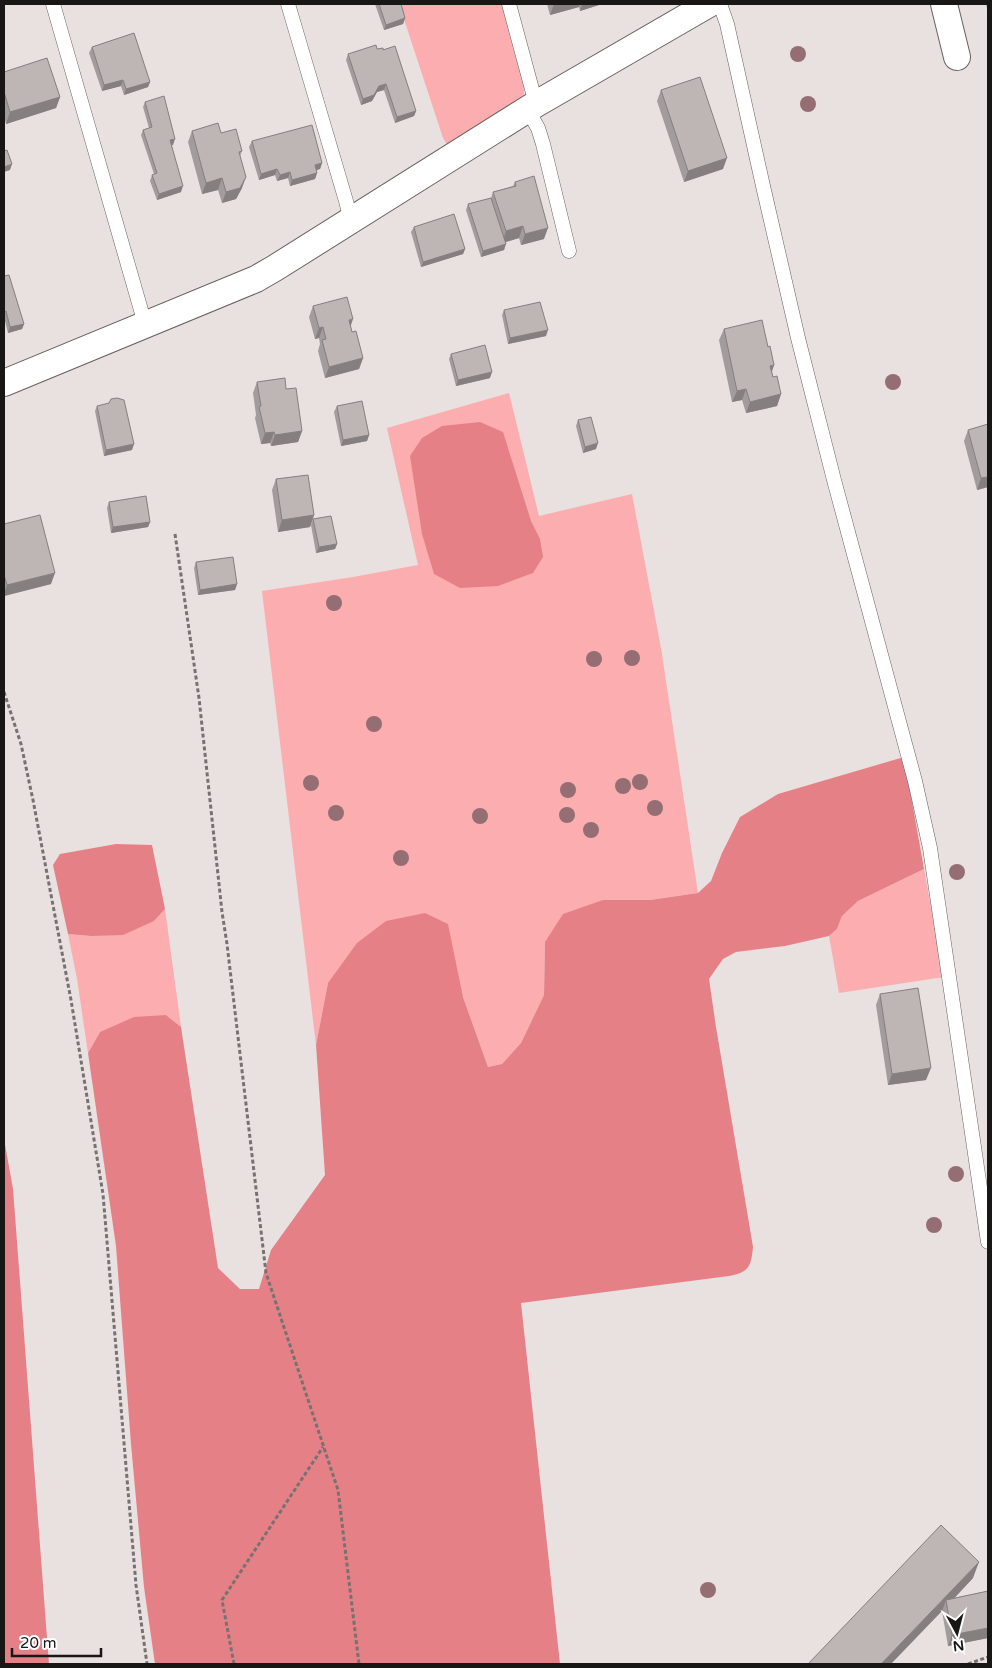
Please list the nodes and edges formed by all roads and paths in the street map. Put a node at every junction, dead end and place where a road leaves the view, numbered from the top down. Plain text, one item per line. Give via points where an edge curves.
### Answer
1 (53, 4) edge
2 (288, 4) edge
3 (509, 4) edge
4 (709, 4) edge
5 (720, 4) edge
6 (944, 4) edge
7 (956, 57) dead end
8 (532, 106) junction
9 (350, 221) junction
10 (569, 251) dead end
11 (146, 324) junction
12 (4, 383) edge
13 (175, 534) dead end
14 (4, 692) edge
15 (988, 1242) edge
16 (323, 1447) junction
17 (988, 1657) edge
18 (147, 1664) edge
19 (234, 1664) edge
20 (359, 1664) edge
21 (968, 1664) edge

1 - 11 lane
2 - 9 lane
3 - 8 lane
4 - 8 street
5 - 15 lane via 728,24 798,338 928,838
6 - 7 street
8 - 9 street
8 - 10 lane
9 - 11 street via 256,279
11 - 12 street
13 - 16 path via 199,698 266,1273
14 - 18 path via 21,744 33,800 103,1194 136,1585
16 - 19 path via 222,1600
16 - 20 path via 338,1490
17 - 21 path

